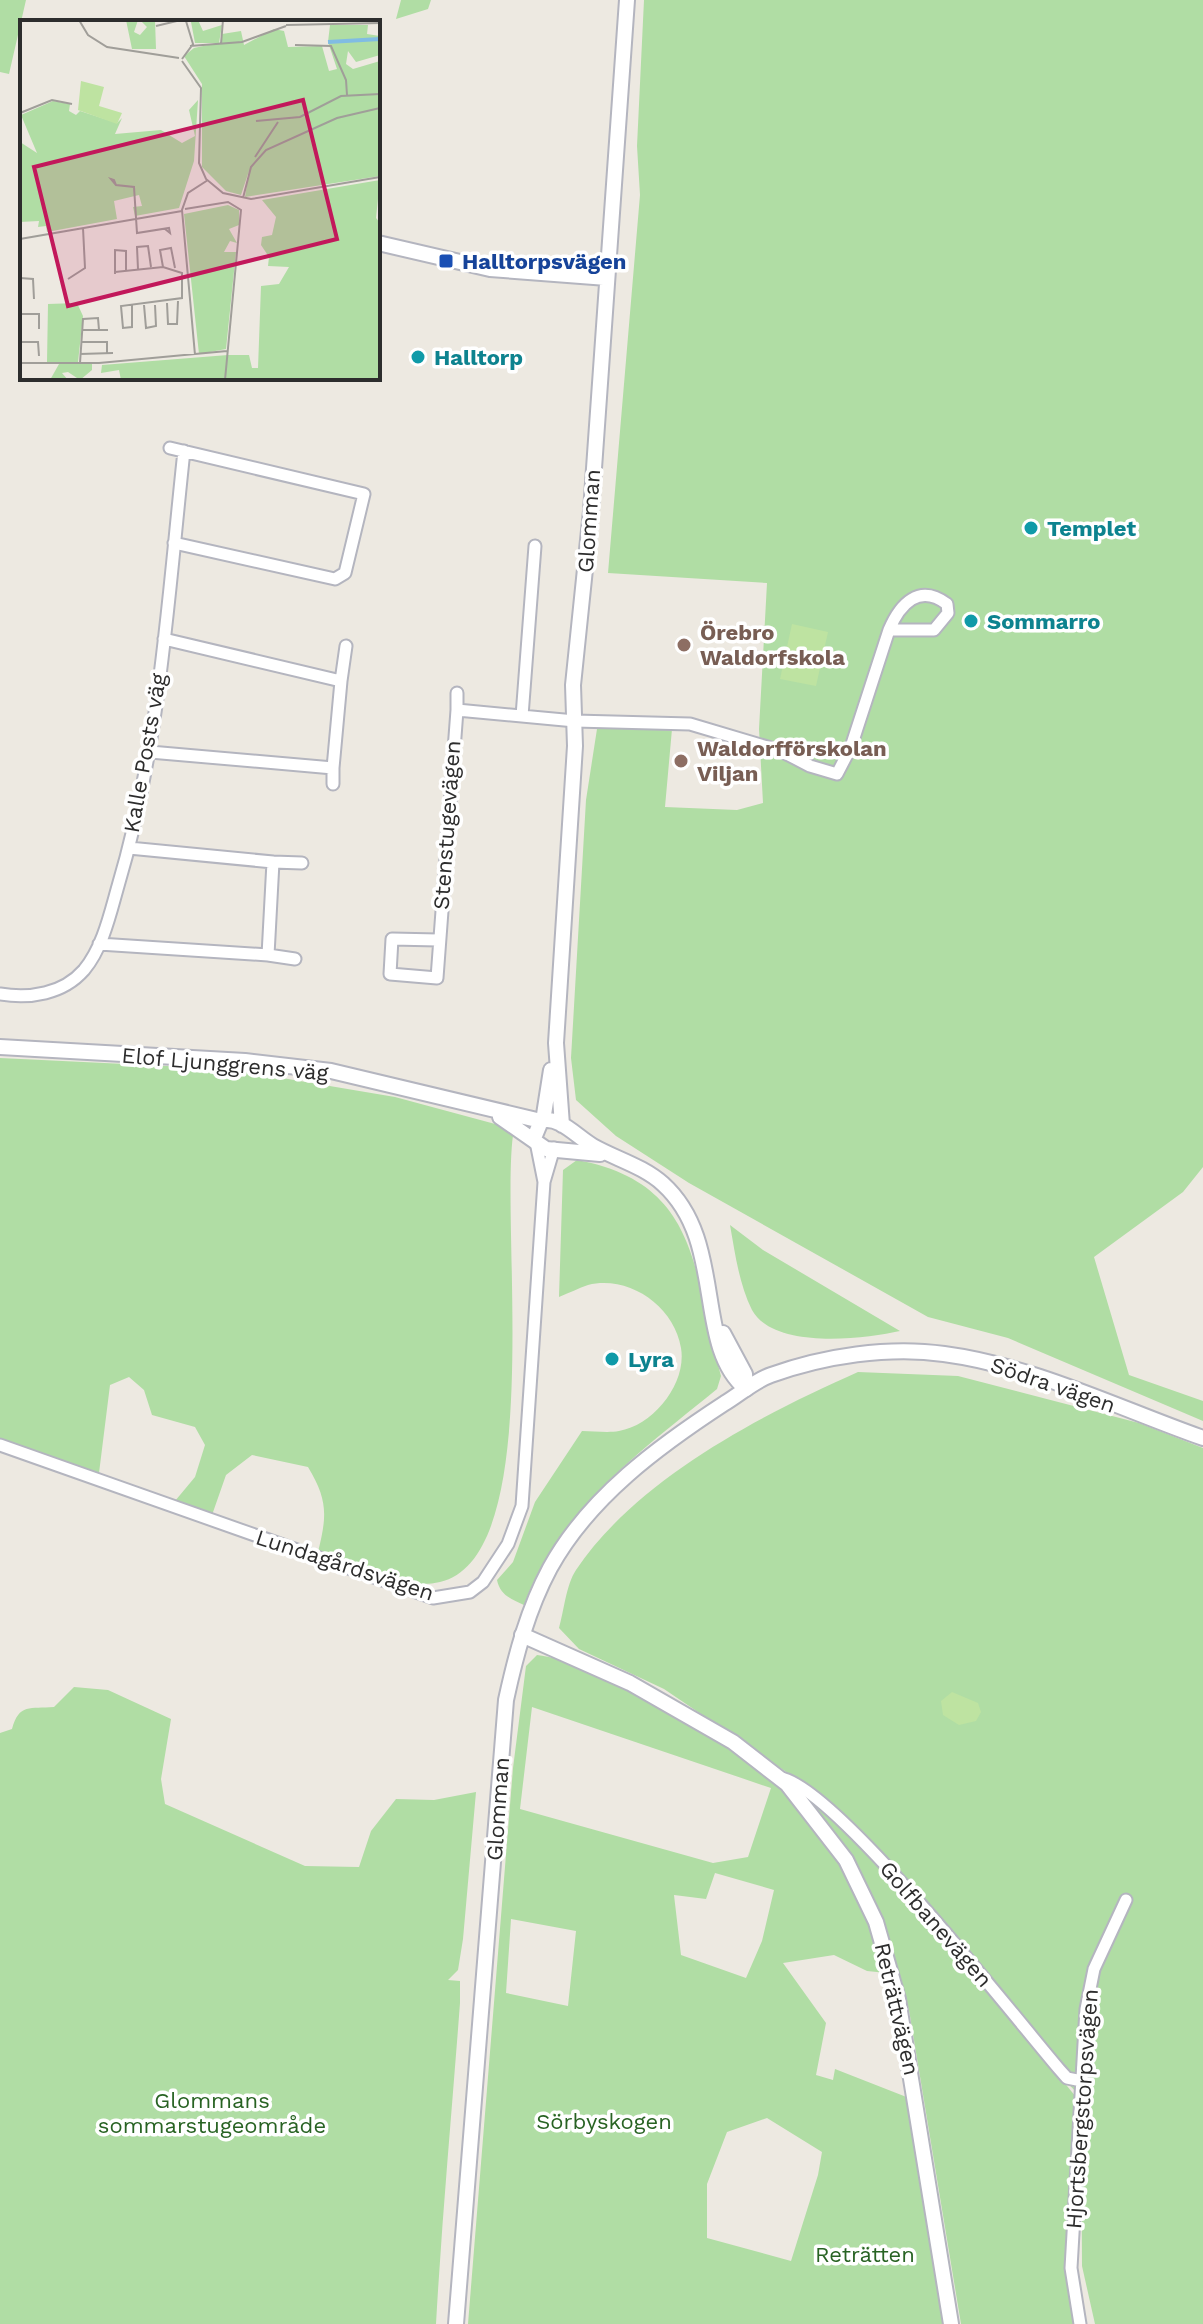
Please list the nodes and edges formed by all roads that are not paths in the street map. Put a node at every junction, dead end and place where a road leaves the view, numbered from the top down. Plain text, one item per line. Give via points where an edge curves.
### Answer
1 (627, 0) edge
2 (380, 243) edge
3 (607, 278) junction
4 (170, 448) dead end
5 (184, 451) junction
6 (364, 494) junction
7 (377, 495) dead end
8 (174, 543) junction
9 (535, 546) dead end
10 (889, 630) junction
11 (164, 639) junction
12 (346, 646) dead end
13 (341, 681) junction
14 (457, 693) dead end
15 (457, 710) junction
16 (522, 716) junction
17 (575, 721) junction
18 (150, 752) junction
19 (333, 768) junction
20 (333, 784) dead end
21 (129, 848) junction
22 (273, 862) junction
23 (302, 863) dead end
24 (438, 940) junction
25 (99, 944) junction
26 (268, 955) junction
27 (295, 959) dead end
28 (0, 994) edge
29 (556, 1043) junction
30 (0, 1047) edge
31 (493, 1113) junction
32 (542, 1121) junction
33 (562, 1126) junction
34 (535, 1140) junction
35 (556, 1148) junction
36 (612, 1156) junction
37 (544, 1182) junction
38 (746, 1389) junction
39 (1203, 1438) edge
40 (0, 1445) edge
41 (522, 1635) junction
42 (780, 1778) junction
43 (1126, 1900) dead end
44 (1082, 2081) junction
45 (456, 2324) edge
46 (951, 2324) edge
47 (1080, 2324) edge

1 - 3 street, Glomman
2 - 3 street via 490,269
3 - 17 street, Glomman via 573,685
4 - 5 street
5 - 6 street
5 - 8 street, Kalle Posts väg
6 - 7 street
6 - 8 street via 345,573 335,579
8 - 11 street, Kalle Posts väg
9 - 16 street
10 - 10 street via 934,630 948,613 947,604 918,595 908,599
10 - 17 street, Stenstugevägen via 837,774 690,724
11 - 13 street
11 - 18 street, Kalle Posts väg
12 - 13 street
13 - 19 street
14 - 15 street, Stenstugevägen
15 - 16 street, Stenstugevägen
15 - 24 street, Stenstugevägen
16 - 17 street, Stenstugevägen
17 - 29 street, Glomman
18 - 19 street
18 - 21 street, Kalle Posts väg
19 - 20 street
21 - 22 street
21 - 25 street, Kalle Posts väg
22 - 23 street
22 - 26 street
24 - 24 street, Stenstugevägen via 437,978 390,974 392,939
25 - 26 street
25 - 28 street, Kalle Posts väg via 86,967 60,988 32,996
26 - 27 street
29 - 32 street, Glomman
29 - 33 street, Glomman
30 - 31 street, Elof Ljunggrens väg via 331,1071
31 - 32 street, Elof Ljunggrens väg
31 - 34 street, Elof Ljunggrens väg
32 - 33 street via 552,1119
32 - 34 street
33 - 35 street via 564,1139
33 - 36 street
34 - 35 street via 546,1149
34 - 37 street, Lundagårdsvägen
35 - 36 street
35 - 37 street, Lundagårdsvägen
36 - 38 street via 647,1172 682,1204 705,1257 722,1353 734,1379
37 - 40 street, Lundagårdsvägen via 522,1506 496,1565 470,1592 433,1598
38 - 39 street, Södra vägen via 851,1357 942,1353 1009,1367
38 - 41 street, Glomman via 685,1429 609,1491 551,1567
41 - 42 street, Reträttvägen via 670,1703
41 - 45 street, Glomman via 506,1700
42 - 44 street, Golfbanevägen via 791,1779 813,1796 888,1867 1067,2078
42 - 46 street, Reträttvägen via 846,1860 888,1958 915,2088
43 - 44 street, Hjortsbergstorpsvägen via 1089,1988
44 - 47 street, Hjortsbergstorpsvägen via 1071,2268

